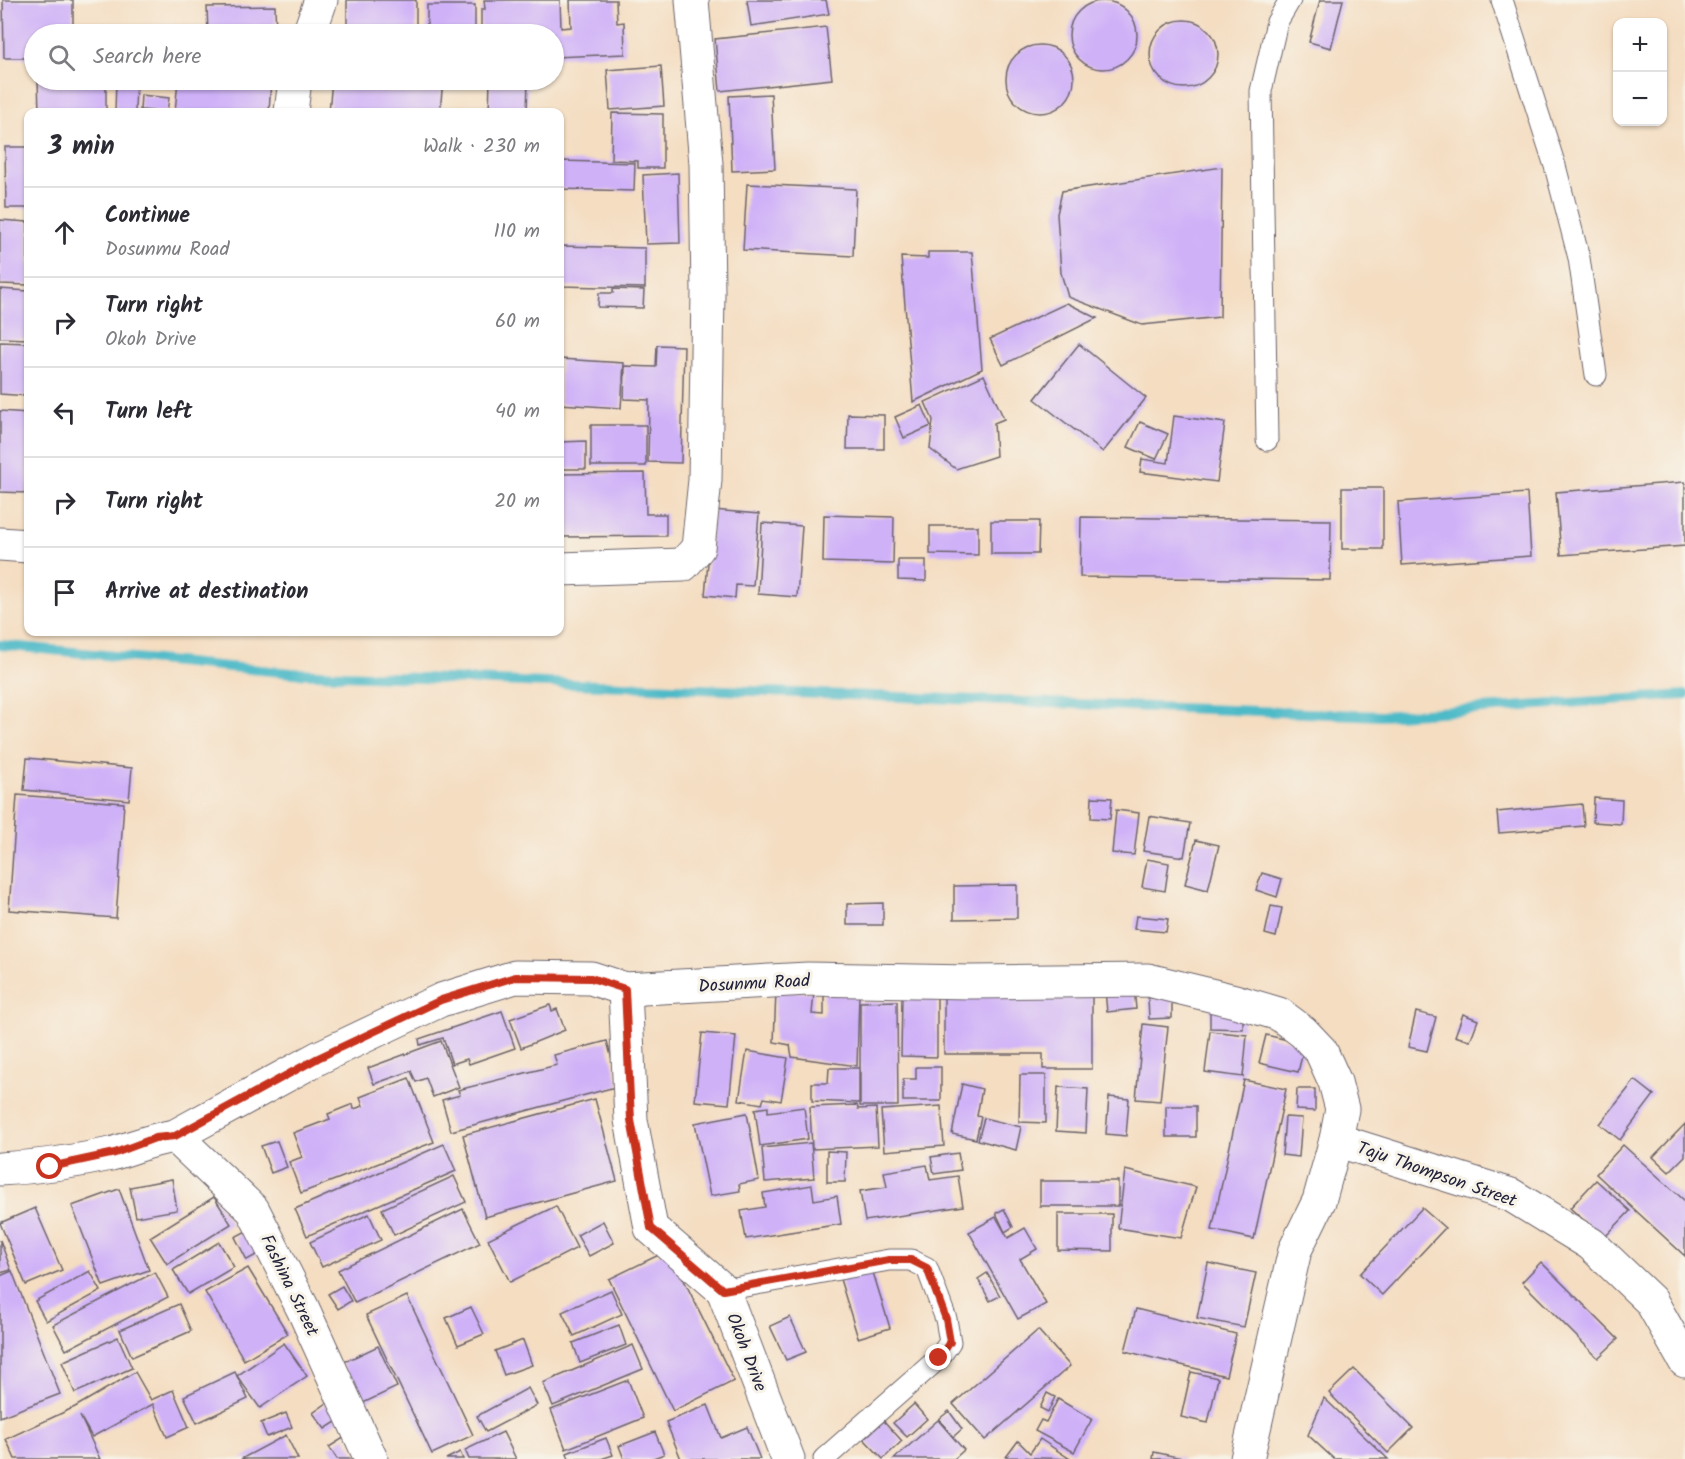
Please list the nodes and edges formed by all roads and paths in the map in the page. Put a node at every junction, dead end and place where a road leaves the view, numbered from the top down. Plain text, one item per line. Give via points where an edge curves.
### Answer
1 (321, 0) edge
2 (692, 0) edge
3 (1290, 0) edge
4 (1502, 0) edge
5 (313, 24) edge
6 (294, 90) edge
7 (292, 108) edge
8 (1596, 375) dead end
9 (1267, 440) dead end
10 (0, 544) edge
11 (24, 546) edge
12 (564, 569) edge
13 (625, 989) junction
14 (175, 1136) junction
15 (1336, 1140) junction
16 (0, 1169) edge
17 (723, 1290) junction
18 (1685, 1361) edge
19 (371, 1459) edge
20 (788, 1459) edge
21 (824, 1459) edge
22 (1247, 1459) edge

1 - 5 street
2 - 12 street via 706,164 708,292 705,480 698,548 682,565
3 - 9 lane via 1277,22 1261,91
4 - 8 lane via 1555,166 1579,258
6 - 7 street
10 - 11 street
13 - 14 street, Dosunmu Road via 591,978 515,977 460,993 318,1058
13 - 15 street, Dosunmu Road via 808,979 1148,980 1279,1014 1303,1032 1321,1051 1335,1082 1342,1109
13 - 17 street, Okoh Drive via 631,1120 651,1228
14 - 16 street, Dosunmu Road via 50,1167
14 - 19 street, Fashina Street via 253,1210
15 - 18 street, Taju Thompson Street via 1511,1195 1591,1244 1651,1301
15 - 22 street, Dosunmu Road via 1319,1201 1295,1250
17 - 20 street, Okoh Drive
17 - 21 lane via 889,1260 911,1260 927,1268 946,1319 950,1342 939,1358

